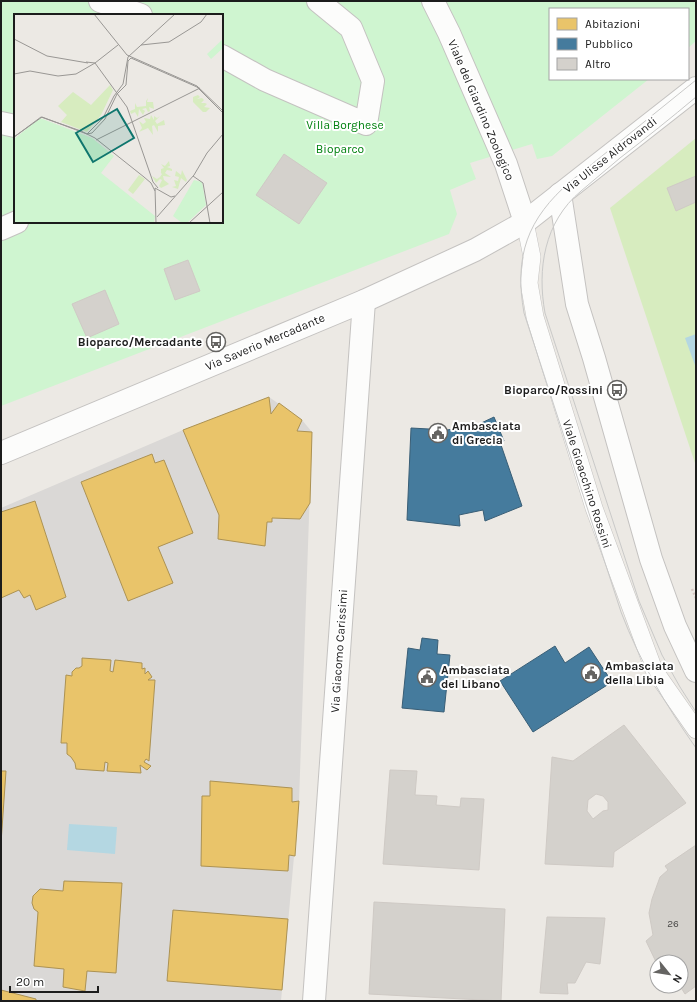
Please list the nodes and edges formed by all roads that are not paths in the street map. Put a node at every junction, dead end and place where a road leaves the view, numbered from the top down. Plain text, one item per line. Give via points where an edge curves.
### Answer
1 (100, 1) edge
2 (318, 1) edge
3 (433, 1) edge
4 (138, 14) edge
5 (223, 57) edge
6 (696, 88) edge
7 (1, 123) edge
8 (14, 126) edge
9 (560, 194) junction
10 (525, 222) junction
11 (16, 223) edge
12 (1, 229) edge
13 (364, 301) junction
14 (1, 453) edge
15 (696, 671) edge
16 (696, 730) edge
17 (314, 1001) edge

1 - 4 street
2 - 5 street via 351,28 373,81 366,124 265,80
3 - 10 street, Viale del Giardino Zoologico via 506,164
6 - 9 street, Via Ulisse Aldrovandi
7 - 8 street
9 - 10 street, Via Ulisse Aldrovandi
9 - 15 street via 577,304 651,559 675,626
10 - 13 street, Via Saverio Mercadante via 475,250
10 - 16 lane, Viale Gioacchino Rossini via 532,257 530,283 535,317 594,508 654,670
11 - 12 street
13 - 14 street, Via Saverio Mercadante
13 - 17 street, Via Giacomo Carissimi

